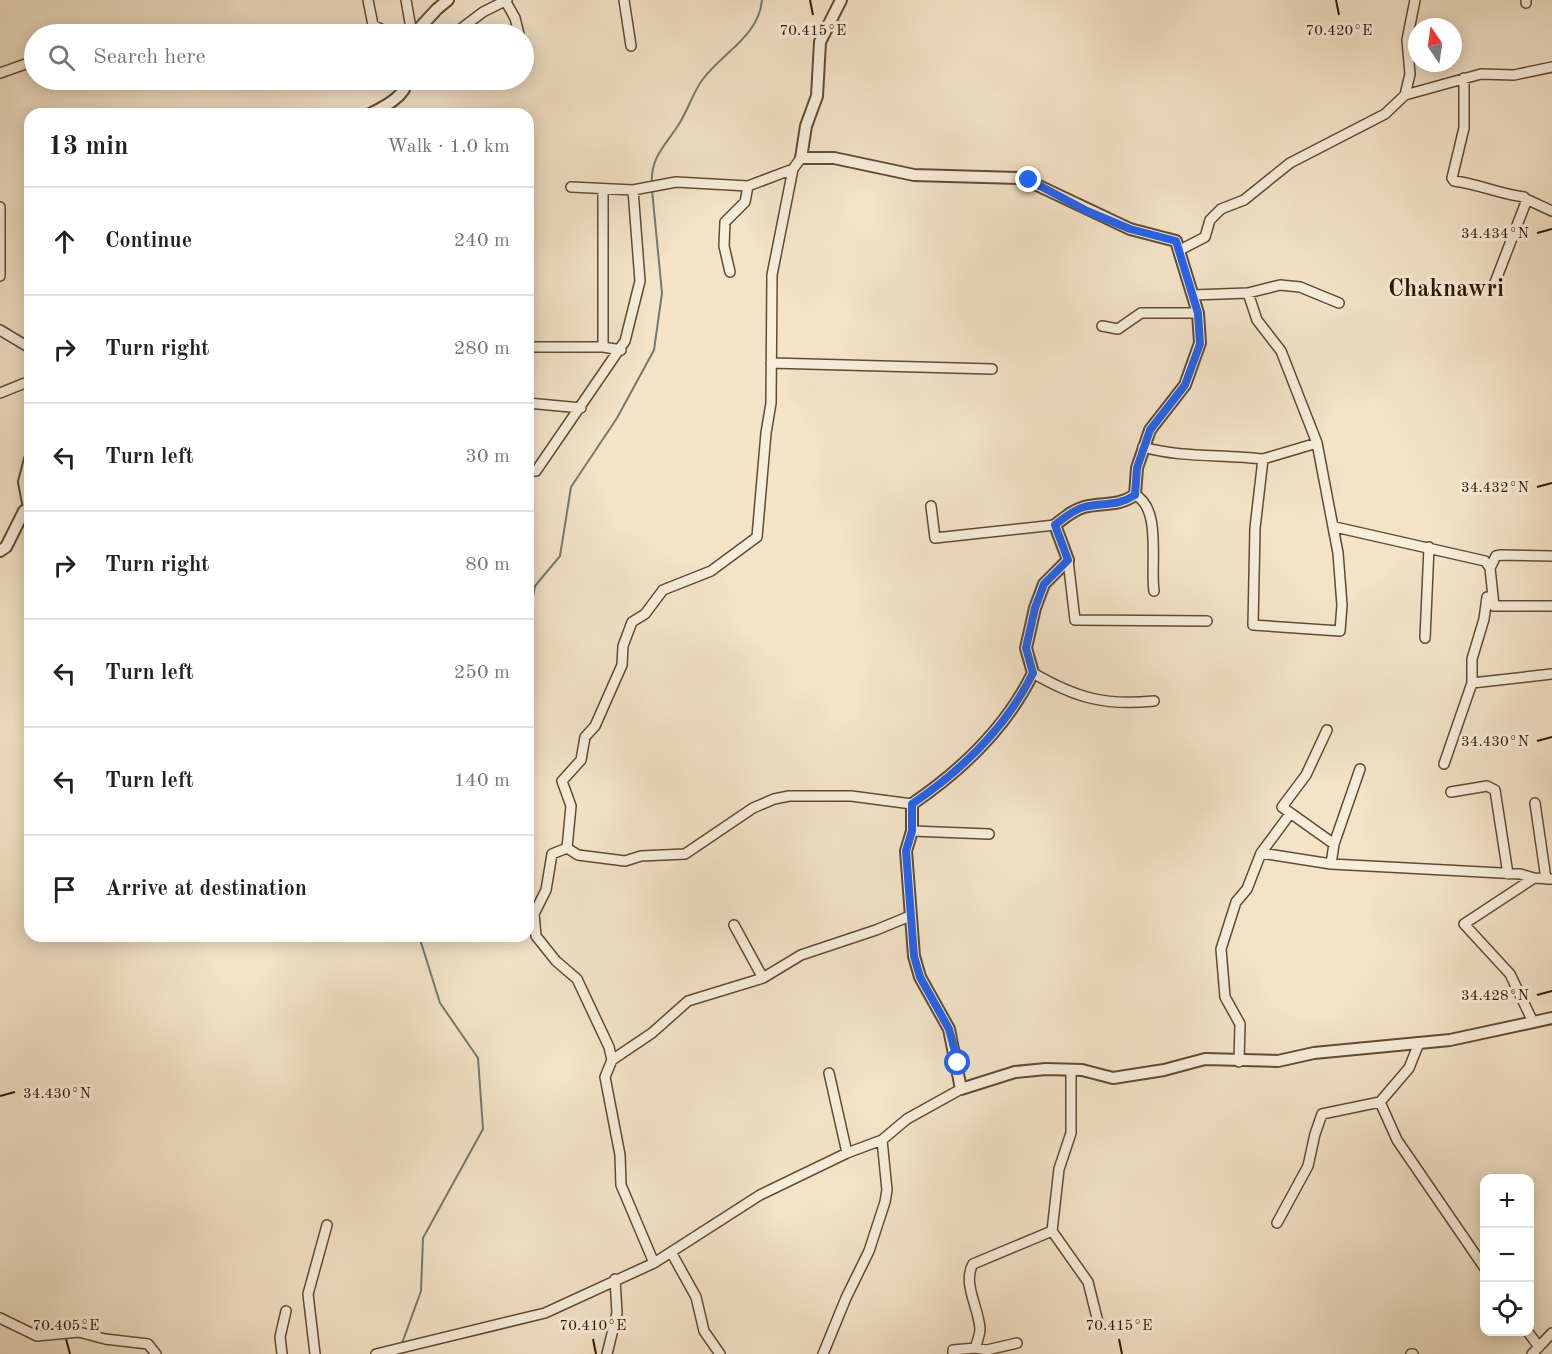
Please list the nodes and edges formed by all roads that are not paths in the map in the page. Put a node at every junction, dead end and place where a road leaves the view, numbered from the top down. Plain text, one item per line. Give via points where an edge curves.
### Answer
1 (368, 0) edge
2 (406, 0) edge
3 (448, 0) edge
4 (624, 0) edge
5 (841, 0) edge
6 (1415, 0) edge
7 (506, 1) edge
8 (373, 24) edge
9 (411, 24) edge
10 (423, 24) edge
11 (467, 24) edge
12 (516, 24) edge
13 (631, 46) dead end
14 (24, 64) edge
15 (1552, 67) edge
16 (0, 72) edge
17 (1464, 78) junction
18 (403, 90) edge
19 (1405, 95) junction
20 (379, 108) edge
21 (801, 158) junction
22 (793, 169) junction
23 (748, 186) junction
24 (571, 187) dead end
25 (603, 190) junction
26 (633, 190) junction
27 (1526, 199) junction
28 (0, 207) edge
29 (1552, 211) edge
30 (1180, 250) junction
31 (730, 272) dead end
32 (0, 276) edge
33 (1494, 285) dead end
34 (1248, 293) junction
35 (1193, 295) junction
36 (1339, 303) dead end
37 (1198, 313) junction
38 (1102, 327) dead end
39 (0, 330) edge
40 (24, 344) edge
41 (534, 347) edge
42 (603, 347) junction
43 (621, 350) junction
44 (771, 363) junction
45 (992, 369) dead end
46 (24, 383) edge
47 (0, 393) edge
48 (534, 404) edge
49 (581, 408) junction
50 (1317, 443) junction
51 (1143, 447) junction
52 (1263, 459) junction
53 (534, 471) edge
54 (1135, 495) junction
55 (931, 506) dead end
56 (24, 511) edge
57 (1055, 525) junction
58 (1335, 527) junction
59 (1429, 547) junction
60 (0, 551) edge
61 (1552, 556) edge
62 (1068, 560) junction
63 (1487, 564) junction
64 (1154, 591) dead end
65 (1552, 606) edge
66 (1207, 621) dead end
67 (1425, 638) dead end
68 (1033, 673) junction
69 (1552, 674) edge
70 (1472, 683) junction
71 (1155, 701) dead end
72 (1327, 730) dead end
73 (1444, 764) dead end
74 (1360, 769) dead end
75 (1451, 792) dead end
76 (1534, 803) dead end
77 (912, 804) junction
78 (1290, 814) junction
79 (912, 831) junction
80 (989, 834) dead end
81 (1334, 844) junction
82 (567, 848) junction
83 (1261, 853) junction
84 (1331, 864) junction
85 (1508, 874) junction
86 (1534, 878) junction
87 (1549, 879) edge
88 (910, 915) junction
89 (734, 925) dead end
90 (763, 978) junction
91 (1552, 1018) edge
92 (1533, 1022) junction
93 (1419, 1043) junction
94 (612, 1060) junction
95 (1239, 1062) junction
96 (1071, 1070) junction
97 (830, 1073) dead end
98 (961, 1089) junction
99 (1380, 1102) junction
100 (882, 1140) junction
101 (846, 1152) junction
102 (1277, 1223) dead end
103 (327, 1225) dead end
104 (1052, 1231) junction
105 (671, 1252) junction
106 (1480, 1260) edge
107 (654, 1263) junction
108 (615, 1279) junction
109 (286, 1311) dead end
110 (0, 1318) edge
111 (1099, 1326) dead end
112 (1552, 1333) edge
113 (1530, 1336) edge
114 (1017, 1343) dead end
115 (975, 1348) junction
116 (1535, 1350) edge
117 (156, 1354) edge
118 (282, 1354) edge
119 (315, 1354) edge
120 (376, 1354) edge
121 (607, 1354) edge
122 (720, 1354) edge
123 (823, 1354) edge
124 (953, 1354) edge

1 - 8 street
2 - 9 street
3 - 10 street
4 - 13 street
5 - 21 street via 820,42 817,96 806,126
6 - 19 street via 1407,40 1410,74
7 - 11 street
7 - 12 street
14 - 16 street
15 - 17 street via 1514,75
17 - 19 street
17 - 27 street via 1464,128 1452,178
18 - 20 street
19 - 30 street via 1385,114 1290,163 1244,200 1221,209 1210,220 1205,237
21 - 22 street
21 - 30 street via 834,158 914,175 1029,180 1130,229 1173,239
22 - 23 street
22 - 44 street via 772,275
23 - 26 street via 676,182
23 - 31 street via 745,202 725,222 724,246
24 - 25 street
25 - 26 street
25 - 42 street
26 - 43 street via 640,281
27 - 29 street
27 - 33 street
28 - 32 street
30 - 35 street
34 - 35 street
34 - 36 street via 1280,285 1300,287
34 - 50 street via 1257,320 1281,351
35 - 37 street
37 - 38 street via 1141,313 1118,329
37 - 51 street via 1200,344 1185,385 1154,423
39 - 40 street
41 - 42 street
42 - 43 street
43 - 49 street
44 - 45 street
44 - 82 street via 771,403 757,537 711,571 663,590 645,614 632,622 623,646 622,665 595,726 585,737 580,760 562,781 571,806
46 - 47 street
48 - 49 street
49 - 53 street
50 - 52 street
50 - 58 street
51 - 52 street via 1168,455 1199,453
51 - 54 street
52 - 58 street via 1255,528 1253,625 1340,631 1342,605
54 - 57 street via 1123,503 1075,511
54 - 64 street via 1146,503 1153,530
55 - 57 street via 935,538
56 - 60 street via 6,547
57 - 62 street
58 - 59 street
59 - 63 street
59 - 67 street
61 - 63 street via 1501,555
62 - 66 street via 1074,620
62 - 68 street via 1044,584 1035,608 1026,648
63 - 65 street via 1494,606
63 - 70 street via 1487,606 1473,652
68 - 71 street via 1065,691 1100,702
68 - 77 street via 1018,704 994,733 944,782
69 - 70 street
70 - 73 street
72 - 78 street via 1306,775 1282,804 1282,809
74 - 81 street
75 - 85 street via 1487,786 1495,790
76 - 87 street
77 - 79 street
77 - 82 street via 851,796 789,796 753,807 686,854 641,856 625,861 578,855
78 - 81 street
78 - 83 street
79 - 80 street
79 - 88 street via 906,851
81 - 84 street
82 - 94 street via 554,851 551,857 546,890 534,914 536,936 577,979
83 - 84 street
83 - 95 street via 1247,889 1236,902 1221,949 1225,997 1240,1024
84 - 85 street
85 - 86 street
86 - 87 street
86 - 92 street via 1464,924 1510,974
88 - 90 street via 801,955
88 - 98 street via 915,965 949,1029
89 - 90 street
90 - 94 street via 688,1001 652,1033
91 - 92 street
92 - 93 street
93 - 95 street via 1314,1053 1278,1061
93 - 99 street via 1409,1068
94 - 107 street via 605,1077 620,1155 621,1185
95 - 96 street via 1205,1059 1113,1078
96 - 98 street via 1015,1072
96 - 104 street via 1071,1133 1059,1169
97 - 101 street
98 - 100 street via 907,1119
99 - 102 street via 1322,1114 1308,1166
99 - 106 street via 1397,1140
100 - 101 street
100 - 123 street via 885,1203 869,1251
101 - 105 street via 735,1209
103 - 119 street via 308,1294
104 - 111 street via 1088,1282
104 - 115 street via 970,1268 980,1331
105 - 107 street
105 - 122 street via 696,1297 704,1330
107 - 108 street
108 - 120 street via 545,1313
108 - 121 street via 617,1313
109 - 118 street via 280,1337
110 - 117 street via 37,1336 79,1332 148,1344
112 - 116 street
113 - 116 street
114 - 115 street via 987,1350
115 - 124 street via 953,1350

